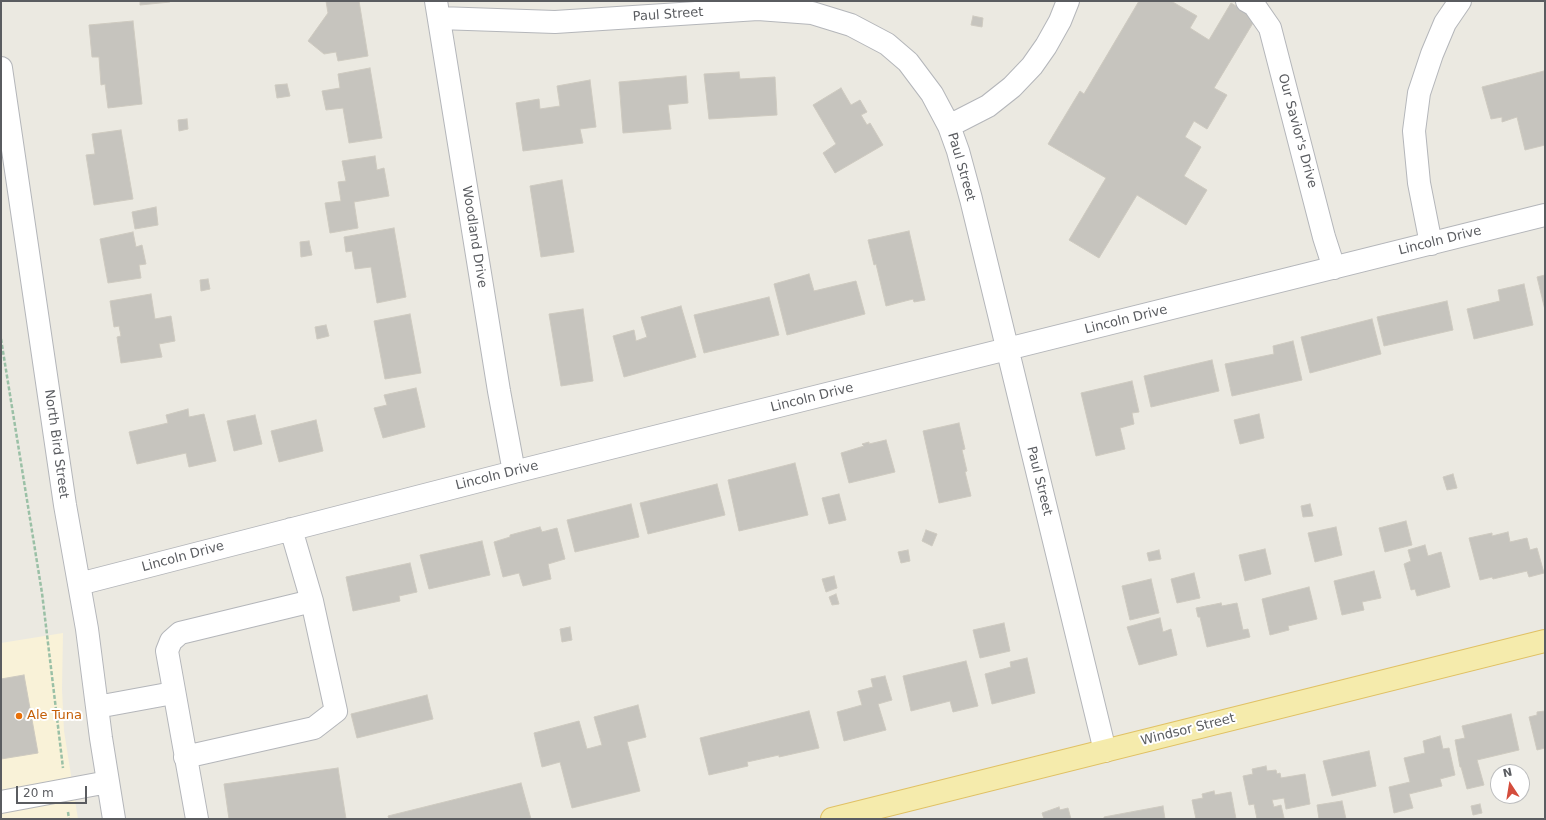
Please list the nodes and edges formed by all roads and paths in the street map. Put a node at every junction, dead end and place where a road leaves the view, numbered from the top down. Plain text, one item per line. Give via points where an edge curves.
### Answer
1 (1068, 1) edge
2 (1247, 1) edge
3 (1460, 1) edge
4 (802, 6) edge
5 (437, 10) edge
6 (1, 68) edge
7 (949, 126) junction
8 (1545, 215) edge
9 (1431, 244) junction
10 (1334, 268) junction
11 (1, 339) edge
12 (1006, 350) junction
13 (514, 472) junction
14 (291, 529) junction
15 (79, 584) junction
16 (312, 601) junction
17 (1545, 641) edge
18 (173, 693) junction
19 (97, 707) junction
20 (1105, 751) junction
21 (185, 758) junction
22 (108, 782) junction
23 (65, 790) junction
24 (1, 802) edge
25 (69, 819) edge
26 (114, 819) edge
27 (197, 819) edge
28 (832, 819) edge

1 - 7 street via 1053,33 1032,66 1012,87 988,106
2 - 10 street, Our Savior's Drive via 1254,5 1270,28
3 - 9 street via 1445,23 1432,54 1420,93 1414,131 1419,183
4 - 5 street, Paul Street via 556,22
4 - 7 street, Paul Street via 812,13 851,25 887,44 908,62 932,94
5 - 13 street, Woodland Drive
6 - 15 street, North Bird Street via 65,505
7 - 12 street, Paul Street via 971,199
8 - 9 street, Lincoln Drive
9 - 10 street, Lincoln Drive
10 - 12 street, Lincoln Drive
11 - 23 path via 42,593
12 - 13 street, Lincoln Drive
12 - 20 street, Paul Street
13 - 14 street, Lincoln Drive
14 - 15 street, Lincoln Drive
14 - 16 street
15 - 19 street, North Bird Street
16 - 18 street via 180,633 170,641 167,651
16 - 21 street via 336,711 314,728
17 - 20 main road, Windsor Street
18 - 19 street
18 - 21 street
19 - 22 street, North Bird Street
20 - 28 main road, Windsor Street
21 - 27 street
22 - 23 street
22 - 26 street, North Bird Street
23 - 24 street
23 - 25 path

